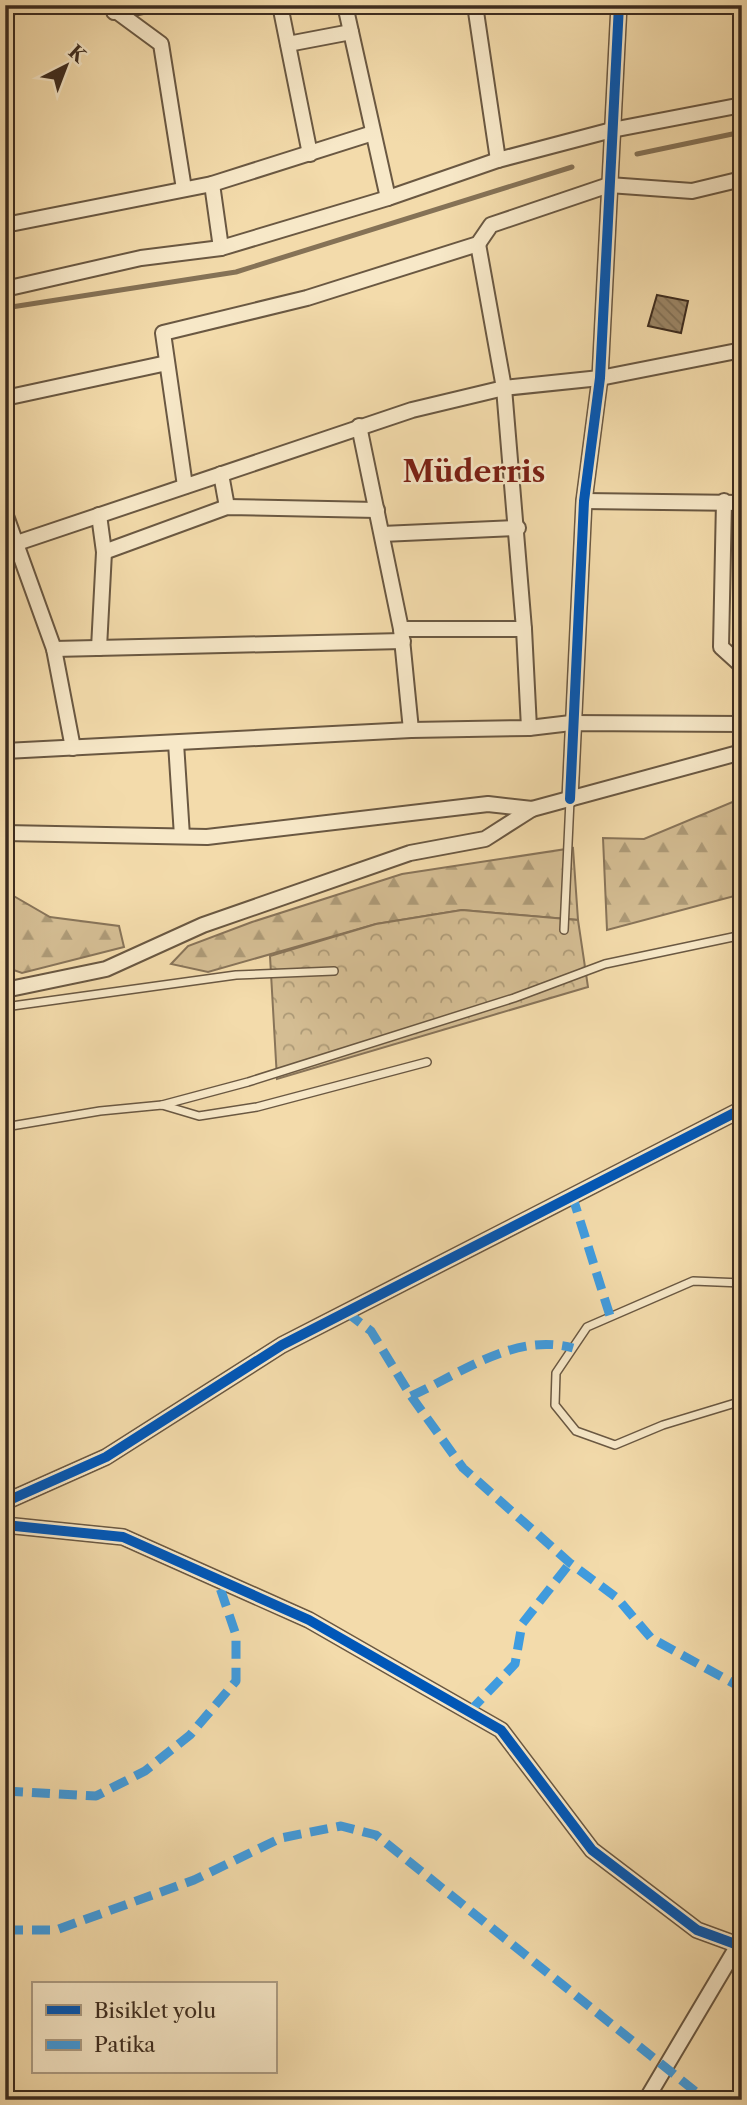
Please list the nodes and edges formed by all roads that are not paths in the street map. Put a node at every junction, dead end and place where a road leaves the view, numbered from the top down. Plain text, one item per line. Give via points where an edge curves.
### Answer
1 (148, 5) edge
2 (280, 5) edge
3 (345, 5) edge
4 (475, 5) edge
5 (619, 5) edge
6 (700, 5) edge
7 (742, 5) edge
8 (111, 9) edge
9 (351, 32) junction
10 (288, 44) junction
11 (742, 105) edge
12 (612, 130) junction
13 (373, 133) junction
14 (310, 154) junction
15 (498, 160) junction
16 (742, 179) edge
17 (212, 184) junction
18 (609, 185) junction
19 (184, 189) junction
20 (388, 198) junction
21 (5, 225) edge
22 (478, 244) junction
23 (221, 248) junction
24 (5, 289) edge
25 (742, 350) edge
26 (167, 363) junction
27 (600, 378) junction
28 (504, 388) junction
29 (5, 398) edge
30 (359, 426) junction
31 (221, 474) junction
32 (185, 486) junction
33 (584, 501) junction
34 (724, 501) junction
35 (742, 503) edge
36 (227, 507) junction
37 (377, 510) junction
38 (5, 513) edge
39 (99, 515) junction
40 (518, 528) junction
41 (382, 534) junction
42 (11, 545) edge
43 (104, 552) junction
44 (524, 629) junction
45 (402, 635) junction
46 (54, 649) junction
47 (99, 649) junction
48 (742, 666) edge
49 (571, 723) junction
50 (742, 724) edge
51 (529, 728) junction
52 (411, 730) junction
53 (176, 743) junction
54 (73, 747) junction
55 (5, 751) edge
56 (742, 752) edge
57 (570, 799) junction
58 (532, 808) junction
59 (5, 833) edge
60 (182, 836) junction
61 (564, 930) dead end
62 (733, 937) dead end
63 (334, 971) dead end
64 (5, 990) edge
65 (5, 1007) edge
66 (427, 1062) dead end
67 (162, 1105) junction
68 (742, 1109) edge
69 (5, 1127) edge
70 (742, 1283) edge
71 (742, 1401) edge
72 (5, 1502) edge
73 (5, 1525) edge
74 (740, 1943) edge
75 (646, 2100) edge

1 - 8 street
2 - 10 street
3 - 9 street
4 - 15 street
5 - 12 street
6 - 7 street
8 - 19 street via 161,44
9 - 10 street
9 - 13 street
10 - 14 street
11 - 12 street
12 - 15 street
12 - 18 street
13 - 14 street
13 - 20 street
14 - 17 street
15 - 20 street
16 - 18 street via 692,191
17 - 19 street
17 - 23 street
18 - 22 street via 491,225
18 - 27 street
19 - 21 street
20 - 23 street
22 - 26 street via 307,298 163,333
22 - 28 street
23 - 24 street via 141,258
25 - 27 street
26 - 29 street
26 - 32 street
27 - 28 street
27 - 33 street
28 - 30 street
28 - 40 street
30 - 31 street
30 - 37 street
31 - 32 street
31 - 36 street
32 - 39 street
33 - 34 street
33 - 49 street
34 - 35 street
34 - 48 street via 720,647
36 - 37 street
36 - 43 street
37 - 41 street
38 - 42 street
39 - 42 street
39 - 43 street
40 - 41 street
40 - 44 street
41 - 45 street
42 - 46 street
43 - 47 street
44 - 45 street
44 - 51 street
45 - 47 street
45 - 52 street
46 - 47 street
46 - 54 street
49 - 50 street
49 - 51 street
49 - 57 street
51 - 52 street
52 - 53 street
53 - 54 street
53 - 60 street
54 - 55 street
56 - 57 street
57 - 58 street
57 - 61 lane
58 - 60 street via 488,804 207,837
58 - 64 street via 485,839 410,853 203,925 106,969
59 - 60 street
62 - 67 lane via 605,964 514,998
63 - 65 lane via 236,975
66 - 67 lane via 246,1109 199,1116
67 - 69 lane
68 - 72 street via 282,1345 106,1457
70 - 71 lane via 693,1281 587,1327 556,1373 555,1405 576,1431 615,1445
73 - 74 street via 123,1537 309,1620 413,1679 501,1730 592,1850 697,1930
74 - 75 street

